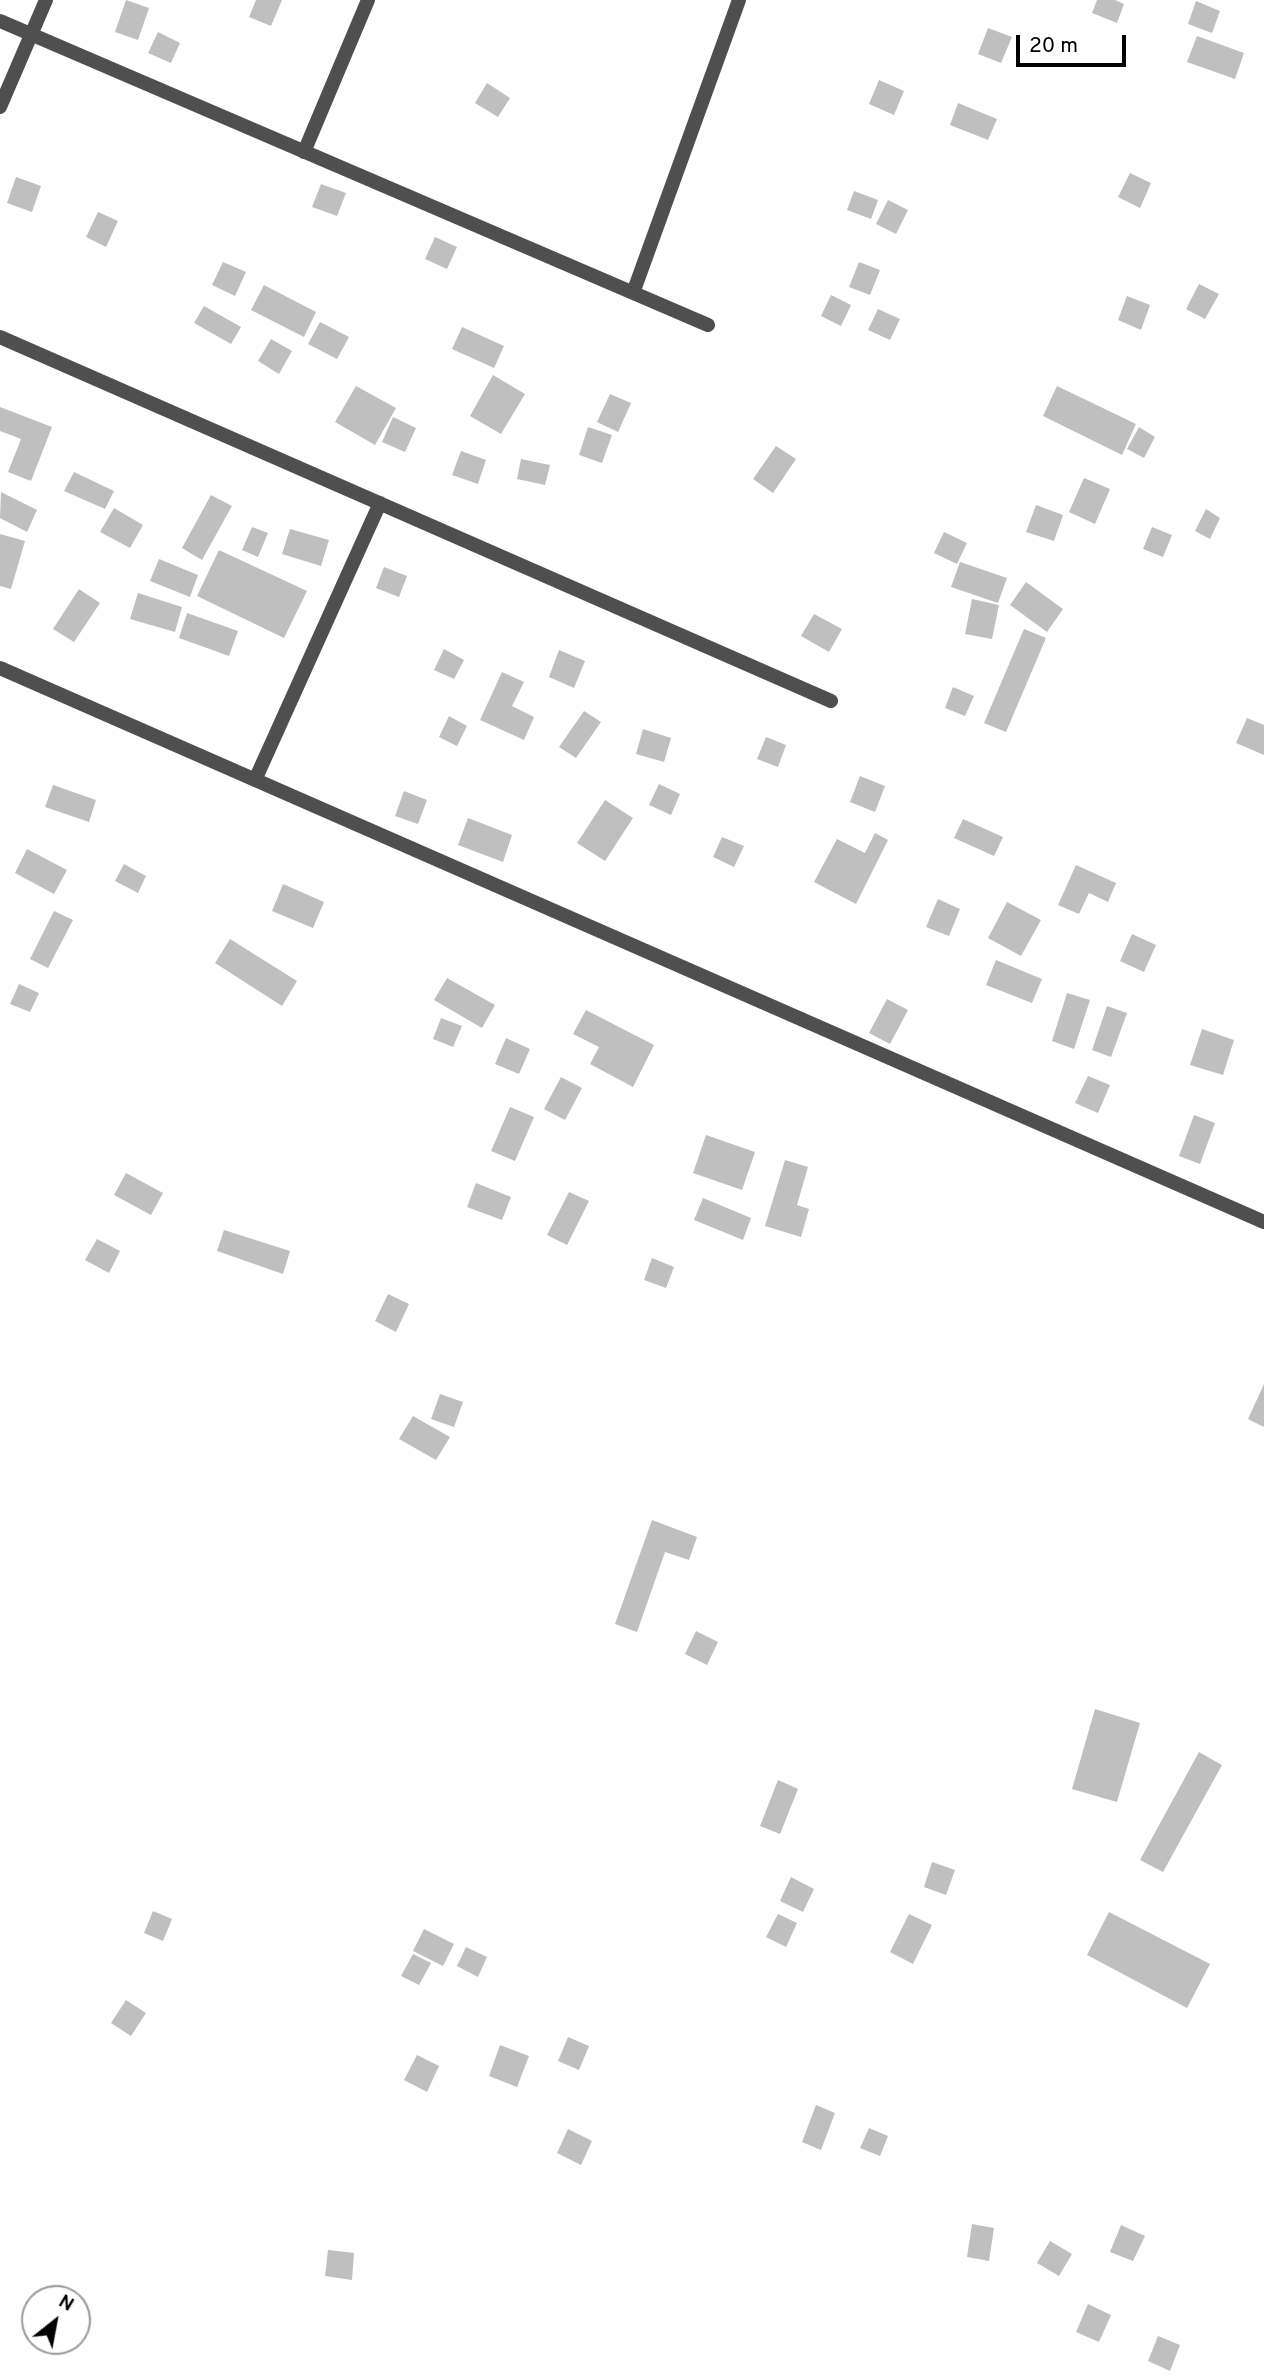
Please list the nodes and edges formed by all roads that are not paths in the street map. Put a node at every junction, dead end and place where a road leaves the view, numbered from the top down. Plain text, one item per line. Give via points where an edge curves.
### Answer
1 (46, 0) edge
2 (368, 0) edge
3 (739, 0) edge
4 (0, 21) edge
5 (31, 35) junction
6 (0, 107) edge
7 (304, 152) junction
8 (633, 293) junction
9 (708, 325) dead end
10 (0, 337) edge
11 (380, 503) junction
12 (0, 668) edge
13 (831, 701) dead end
14 (255, 780) junction
15 (1264, 1222) edge

1 - 5 street
2 - 7 street
3 - 8 street
4 - 5 street
5 - 6 street
5 - 7 street
7 - 8 street
8 - 9 street
10 - 11 street
11 - 13 street
11 - 14 street
12 - 14 street
14 - 15 street

